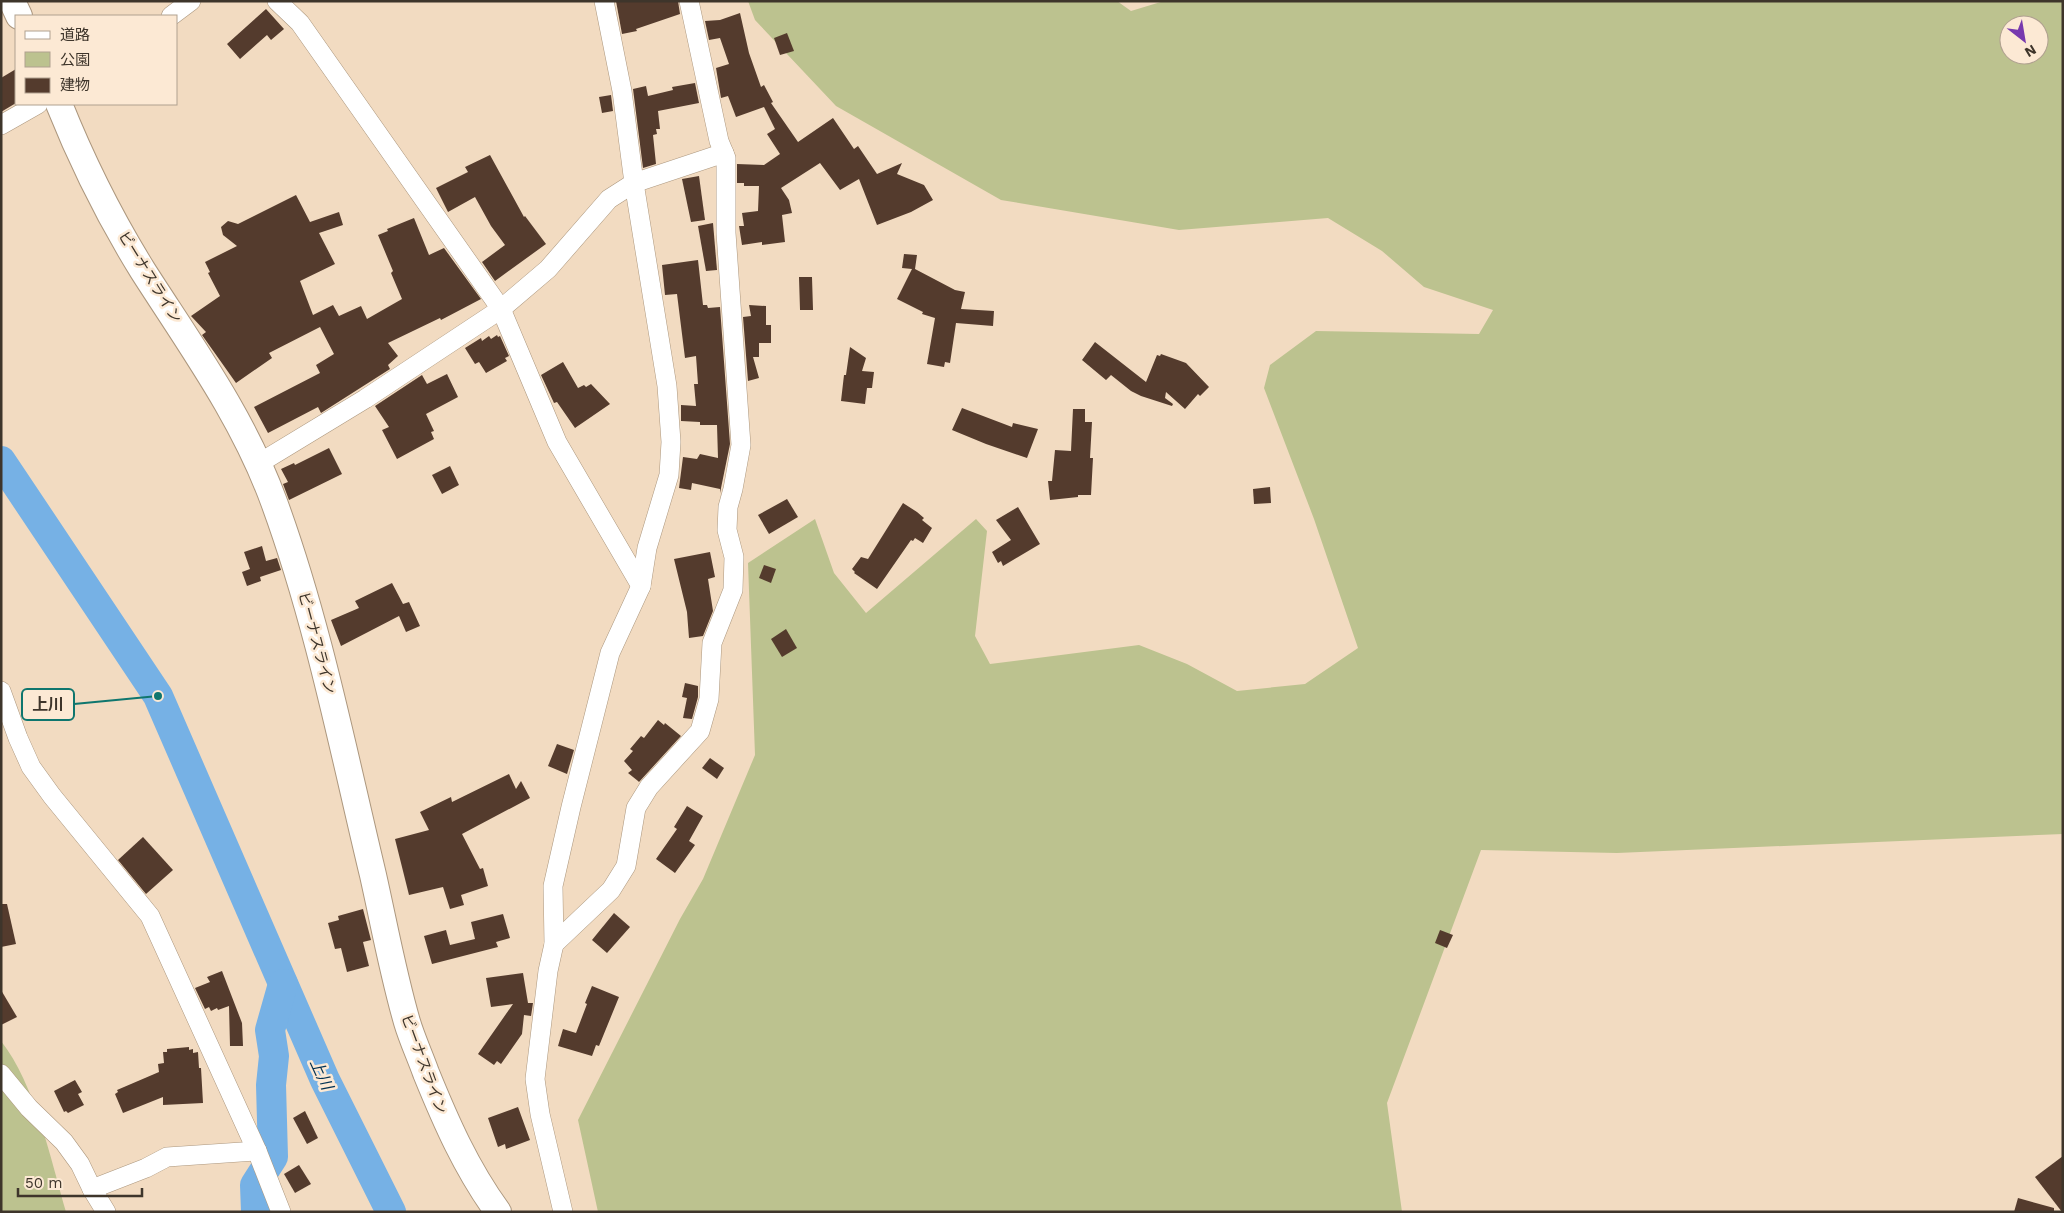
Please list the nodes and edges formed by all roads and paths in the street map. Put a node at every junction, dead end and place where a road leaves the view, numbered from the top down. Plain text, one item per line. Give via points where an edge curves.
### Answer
1 (12, 1) edge
2 (190, 1) edge
3 (278, 1) edge
4 (604, 1) edge
5 (690, 1) edge
6 (19, 15) edge
7 (172, 15) edge
8 (36, 105) edge
9 (59, 105) edge
10 (1, 125) edge
11 (724, 153) junction
12 (634, 183) junction
13 (501, 309) junction
14 (258, 464) junction
15 (641, 586) junction
16 (1, 690) edge
17 (554, 944) junction
18 (1, 1074) edge
19 (258, 1156) junction
20 (92, 1189) junction
21 (106, 1212) edge
22 (281, 1212) edge
23 (498, 1212) edge
24 (563, 1212) edge

1 - 6 main road
2 - 7 street
3 - 13 street via 300,23
4 - 12 street via 622,91
5 - 11 street
8 - 10 street
9 - 14 main road, ビーナスライン via 101,195 142,268 225,397
11 - 12 street
11 - 17 street via 726,233 741,445 728,507 727,530 734,557 733,590 712,643 709,699 700,731 649,788 636,808 626,866 611,890
12 - 13 street via 609,199 548,269
12 - 15 street via 668,386 670,442 669,475 647,548
13 - 14 street via 365,399
13 - 15 street via 556,442
14 - 23 main road, ビーナスライン via 299,577 331,696 408,1024 448,1128
15 - 17 street via 610,653 570,806 553,886
16 - 19 street via 31,767 150,916
17 - 24 street via 535,1080
18 - 20 street via 64,1142
19 - 20 street via 167,1157
19 - 22 street
20 - 21 street

